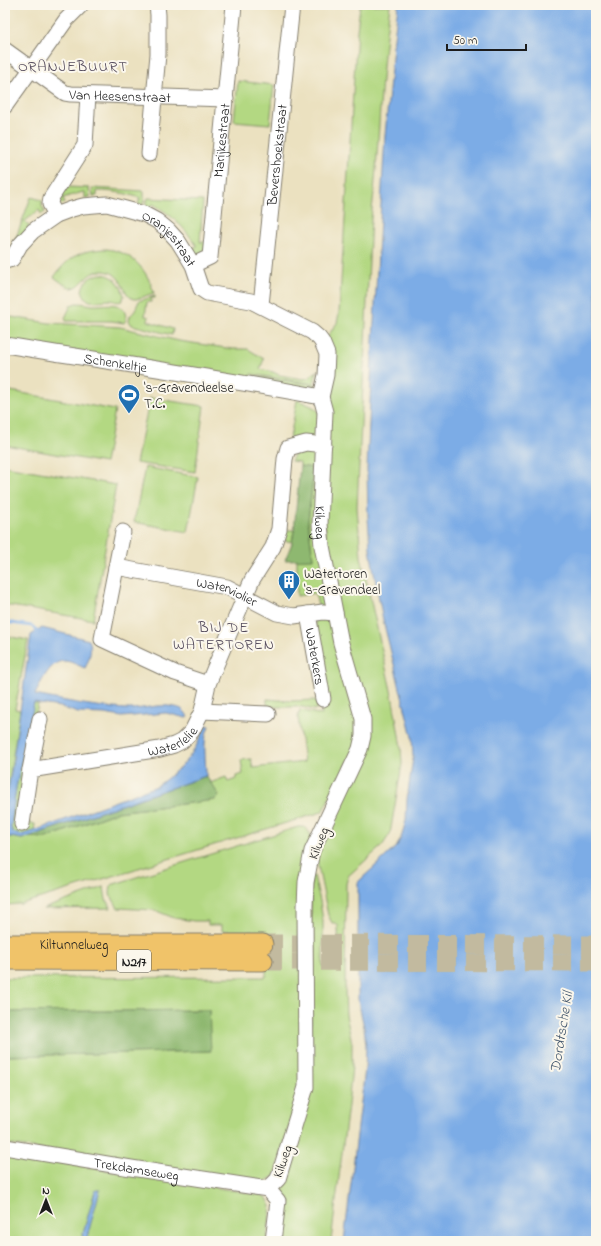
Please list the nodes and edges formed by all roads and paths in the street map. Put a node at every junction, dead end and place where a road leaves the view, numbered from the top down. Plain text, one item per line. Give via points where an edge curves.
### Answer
1 (81, 5) edge
2 (156, 5) edge
3 (234, 5) edge
4 (292, 5) edge
5 (5, 50) edge
6 (31, 69) junction
7 (88, 95) junction
8 (154, 97) junction
9 (226, 100) junction
10 (5, 106) edge
11 (150, 154) dead end
12 (56, 215) junction
13 (5, 260) edge
14 (193, 266) junction
15 (261, 305) junction
16 (322, 342) joint
17 (5, 345) edge
18 (321, 397) junction
19 (324, 445) junction
20 (123, 532) dead end
21 (116, 567) junction
22 (245, 596) junction
23 (335, 613) junction
24 (308, 614) junction
25 (208, 684) junction
26 (322, 699) dead end
27 (202, 711) junction
28 (268, 714) dead end
29 (40, 719) dead end
30 (30, 770) junction
31 (22, 824) dead end
32 (5, 944) edge
33 (5, 960) edge
34 (5, 1147) edge
35 (268, 1189) junction
36 (274, 1241) edge

1 - 6 street via 66,20
2 - 8 street via 158,54
3 - 9 street, Marijkestraat
4 - 15 street, Bevershoekstraat
5 - 6 street, Van Heesenstraat
6 - 7 street, Van Heesenstraat via 65,93
6 - 10 street
7 - 8 street, Van Heesenstraat
7 - 12 street via 85,145 51,198 50,204
8 - 9 street, Van Heesenstraat
8 - 11 street
9 - 14 street, Marijkestraat via 210,257
12 - 13 street, Oranjestraat via 33,231 12,259
12 - 14 street, Oranjestraat via 84,206 107,204 141,212 168,230
14 - 15 street, Oranjestraat via 201,289 207,293
15 - 16 street, Oranjestraat via 312,332
16 - 18 street, Kilweg via 327,361
17 - 18 street, Schenkeltje
18 - 19 street, Kilweg via 325,412
19 - 22 street via 306,443 288,448 279,529 273,547
19 - 23 street, Kilweg via 320,524
20 - 21 street
21 - 22 street, Waterviolier via 227,587
21 - 25 street via 102,639 176,673
22 - 24 street, Waterviolier via 277,612 294,616
22 - 25 street, Waterlelie
23 - 24 street, Waterviolier
23 - 35 street, Kilweg via 363,720 364,736 312,851 306,882 305,906 306,1087 278,1179
24 - 26 street, Waterkers
25 - 27 street, Waterlelie
27 - 28 street
27 - 30 street, Waterlelie via 192,731 174,745
29 - 30 street
30 - 31 street
32 - 33 main road, Kiltunnelweg / N217 via 263,953
34 - 35 street, Trekdamseweg
35 - 36 street, Kilweg via 278,1201

